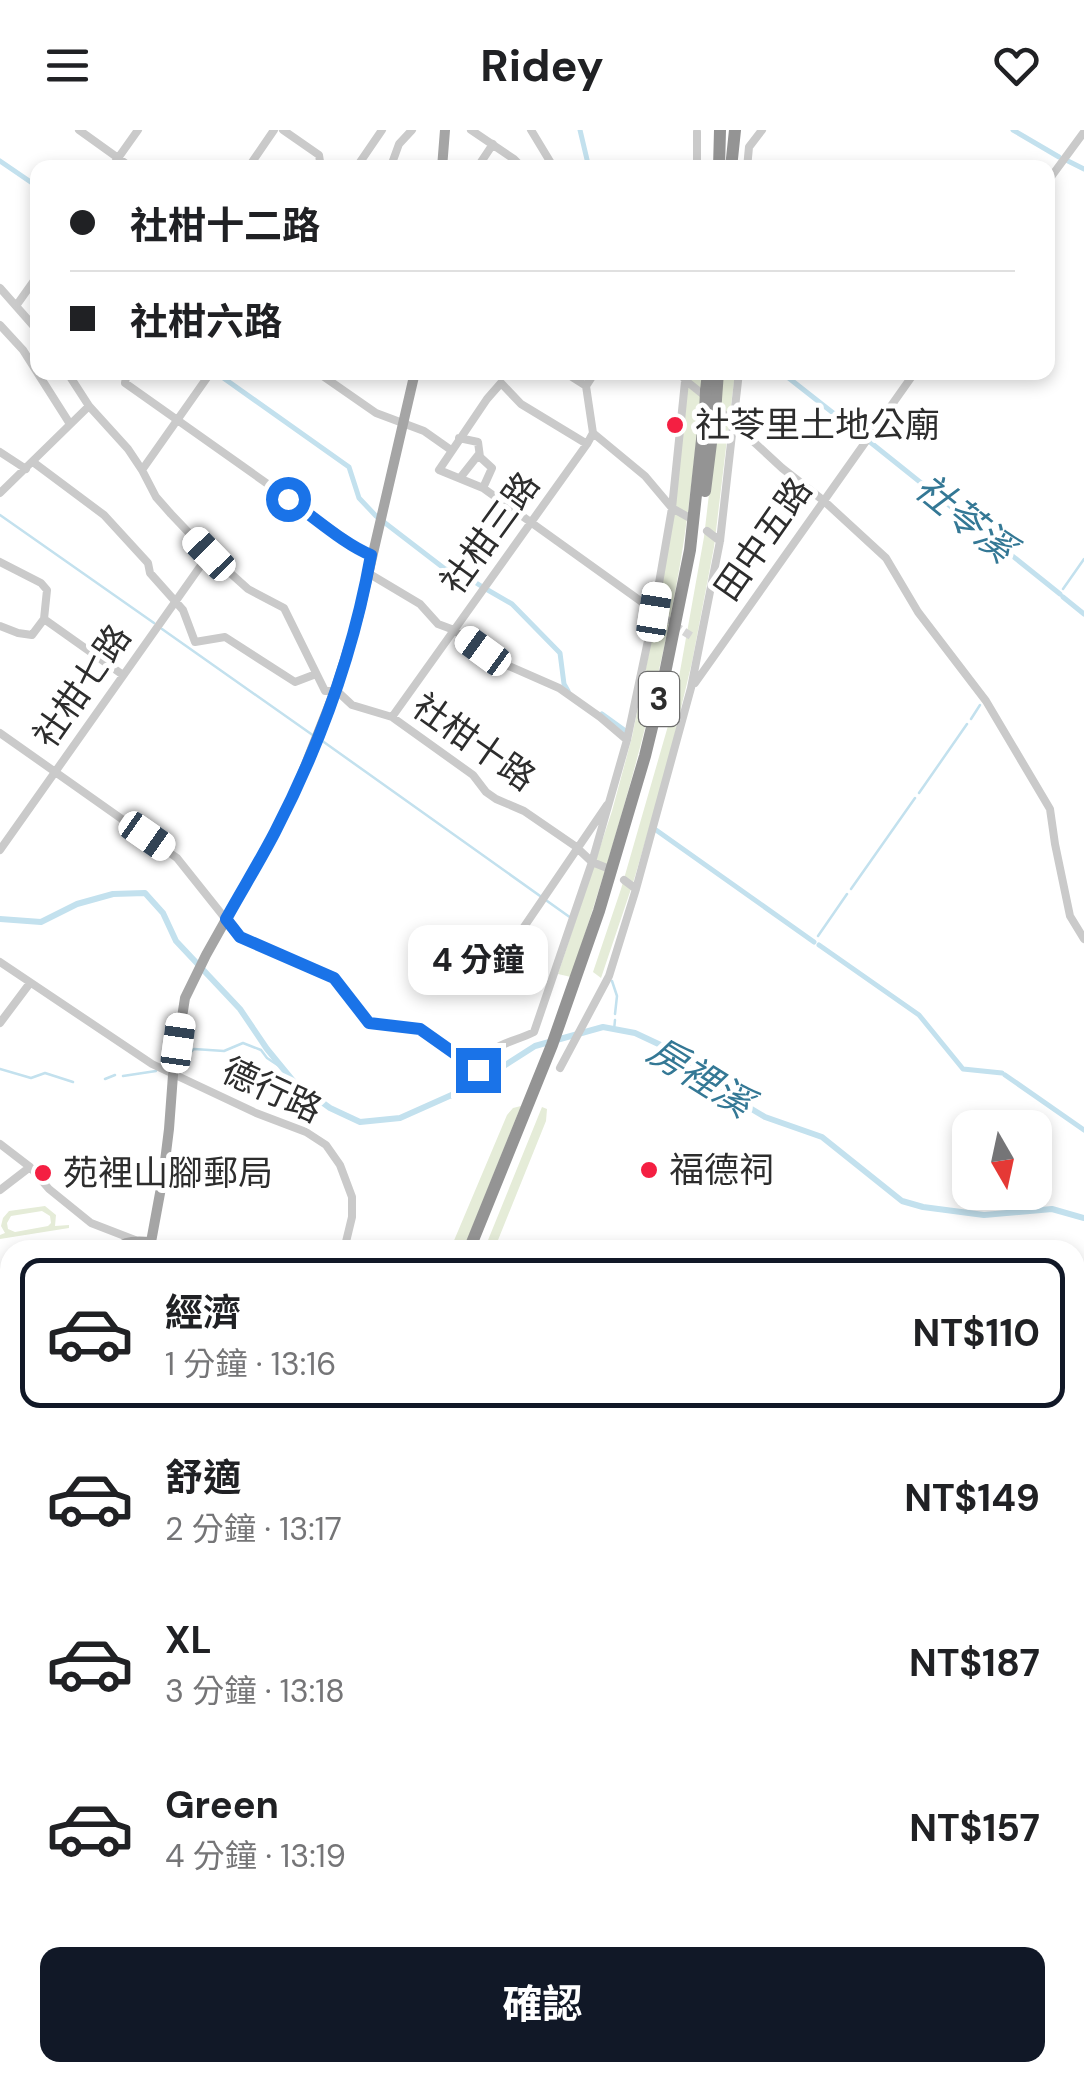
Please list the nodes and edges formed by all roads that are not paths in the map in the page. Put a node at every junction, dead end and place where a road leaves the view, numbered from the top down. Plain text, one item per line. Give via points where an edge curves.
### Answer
1 (79, 130) edge
2 (138, 130) edge
3 (274, 130) edge
4 (283, 130) edge
5 (382, 130) edge
6 (412, 130) edge
7 (444, 130) edge
8 (472, 130) edge
9 (531, 130) edge
10 (718, 130) edge
11 (733, 130) edge
12 (762, 130) edge
13 (697, 132) edge
14 (1084, 132) edge
15 (493, 144) junction
16 (118, 158) junction
17 (121, 160) edge
18 (253, 160) edge
19 (319, 160) edge
20 (361, 160) edge
21 (393, 160) edge
22 (442, 160) edge
23 (482, 160) edge
24 (516, 160) edge
25 (549, 160) edge
26 (697, 160) edge
27 (717, 160) edge
28 (731, 160) edge
29 (748, 160) edge
30 (1055, 171) edge
31 (0, 288) edge
32 (30, 289) edge
33 (16, 306) junction
34 (30, 321) edge
35 (0, 324) edge
36 (30, 361) edge
37 (42, 380) edge
38 (72, 380) edge
39 (126, 380) edge
40 (206, 380) edge
41 (327, 380) edge
42 (413, 380) edge
43 (577, 380) edge
44 (590, 380) edge
45 (684, 380) edge
46 (689, 380) edge
47 (709, 380) edge
48 (716, 380) edge
49 (738, 380) edge
50 (908, 380) edge
51 (586, 386) junction
52 (711, 395) junction
53 (89, 406) junction
54 (177, 420) junction
55 (404, 422) junction
56 (70, 424) junction
57 (734, 424) junction
58 (593, 433) junction
59 (459, 438) junction
60 (587, 444) junction
61 (452, 450) junction
62 (0, 452) edge
63 (479, 454) junction
64 (29, 466) junction
65 (142, 470) junction
66 (460, 478) junction
67 (483, 488) junction
68 (0, 493) edge
69 (824, 500) junction
70 (672, 508) junction
71 (688, 517) dead end
72 (532, 524) junction
73 (708, 531) dead end
74 (720, 541) junction
75 (209, 554) junction
76 (371, 555) junction
77 (0, 562) edge
78 (368, 573) junction
79 (175, 602) junction
80 (654, 612) junction
81 (44, 619) junction
82 (667, 620) tunnel mouth
83 (0, 626) edge
84 (454, 630) junction
85 (316, 674) junction
86 (124, 675) junction
87 (691, 688) junction
88 (335, 691) junction
89 (392, 717) junction
90 (0, 734) edge
91 (627, 740) junction
92 (55, 772) junction
93 (612, 796) junction
94 (578, 849) junction
95 (0, 850) edge
96 (592, 862) junction
97 (607, 868) dead end
98 (624, 880) dead end
99 (636, 889) junction
100 (226, 919) junction
101 (1084, 940) edge
102 (510, 946) dead end
103 (0, 962) edge
104 (30, 984) junction
105 (0, 1024) edge
106 (560, 1068) dead end
107 (173, 1075) junction
108 (527, 1118) junction
109 (0, 1144) edge
110 (30, 1166) junction
111 (0, 1190) edge
112 (138, 1240) edge
113 (150, 1240) edge
114 (346, 1240) edge
115 (472, 1240) edge
116 (482, 1240) edge

1 - 16 street
2 - 16 street
3 - 18 street
4 - 19 street
5 - 20 street
6 - 21 street
7 - 22 main road
8 - 15 street
9 - 25 street
10 - 27 highway
11 - 28 highway
12 - 29 street
13 - 26 street
14 - 30 street
15 - 23 street
15 - 24 street
16 - 17 street
31 - 33 street
32 - 33 street
33 - 34 street
35 - 36 street
37 - 56 street
38 - 53 street
39 - 54 street
40 - 54 street
41 - 55 street via 376,414
42 - 55 main road
43 - 51 street
44 - 51 street
45 - 70 street
46 - 57 street
47 - 52 highway, 3
48 - 52 highway, 3
49 - 57 street
50 - 69 street, 田中五路
51 - 58 street
52 - 108 highway, 3, bridge via 698,550 666,706 606,913
53 - 56 street
53 - 65 street
54 - 65 street
54 - 76 street
55 - 61 street
55 - 76 main road
56 - 64 street
57 - 69 street
57 - 74 street
58 - 60 street, 社柑三路
58 - 70 street
59 - 60 street via 501,382 521,404
59 - 61 street
59 - 63 street via 478,442
60 - 72 street, 社柑三路
61 - 66 street via 439,470
62 - 64 street
63 - 66 street
63 - 67 street via 492,468
64 - 68 street
64 - 79 street via 104,515
65 - 75 street via 156,497
66 - 67 street
67 - 72 street
69 - 87 street, 田中五路
69 - 101 street via 894,568 1026,766 1050,809 1070,916
70 - 71 street
70 - 80 street
72 - 80 street
72 - 84 street, 社柑三路
73 - 74 street
74 - 87 street
75 - 79 street, 社柑七路
75 - 85 street via 284,608
76 - 78 main road
77 - 81 street via 47,590
78 - 84 street
78 - 88 main road
79 - 85 street via 195,642 225,638 294,682
79 - 86 street, 社柑七路
80 - 82 street
80 - 91 street
81 - 83 street via 32,635
81 - 86 street
84 - 89 street, 社柑三路
84 - 91 street via 496,660 559,688
85 - 88 street, 社柑十路 via 325,691
86 - 92 street, 社柑七路
87 - 99 street
88 - 89 street, 社柑十路 via 352,705
88 - 100 main road via 290,802
89 - 94 street, 社柑十路 via 473,775 486,792
90 - 92 street
91 - 93 street
92 - 95 street, 社柑七路
92 - 100 street via 178,858
93 - 94 street
93 - 96 street
94 - 96 street, 社柑十路
94 - 102 street
96 - 97 street
96 - 100 street via 534,1032 490,1050 478,1070 420,1029 369,1023 334,978 240,937
98 - 99 street
99 - 106 street via 613,964
100 - 107 main road via 185,998
103 - 104 street, 德行路
104 - 105 street
104 - 107 street, 德行路
107 - 113 main road
107 - 114 street, 德行路 via 326,1145 352,1198
108 - 115 highway, 3
108 - 116 highway, 3
109 - 110 street
110 - 111 street
110 - 112 street via 91,1223

